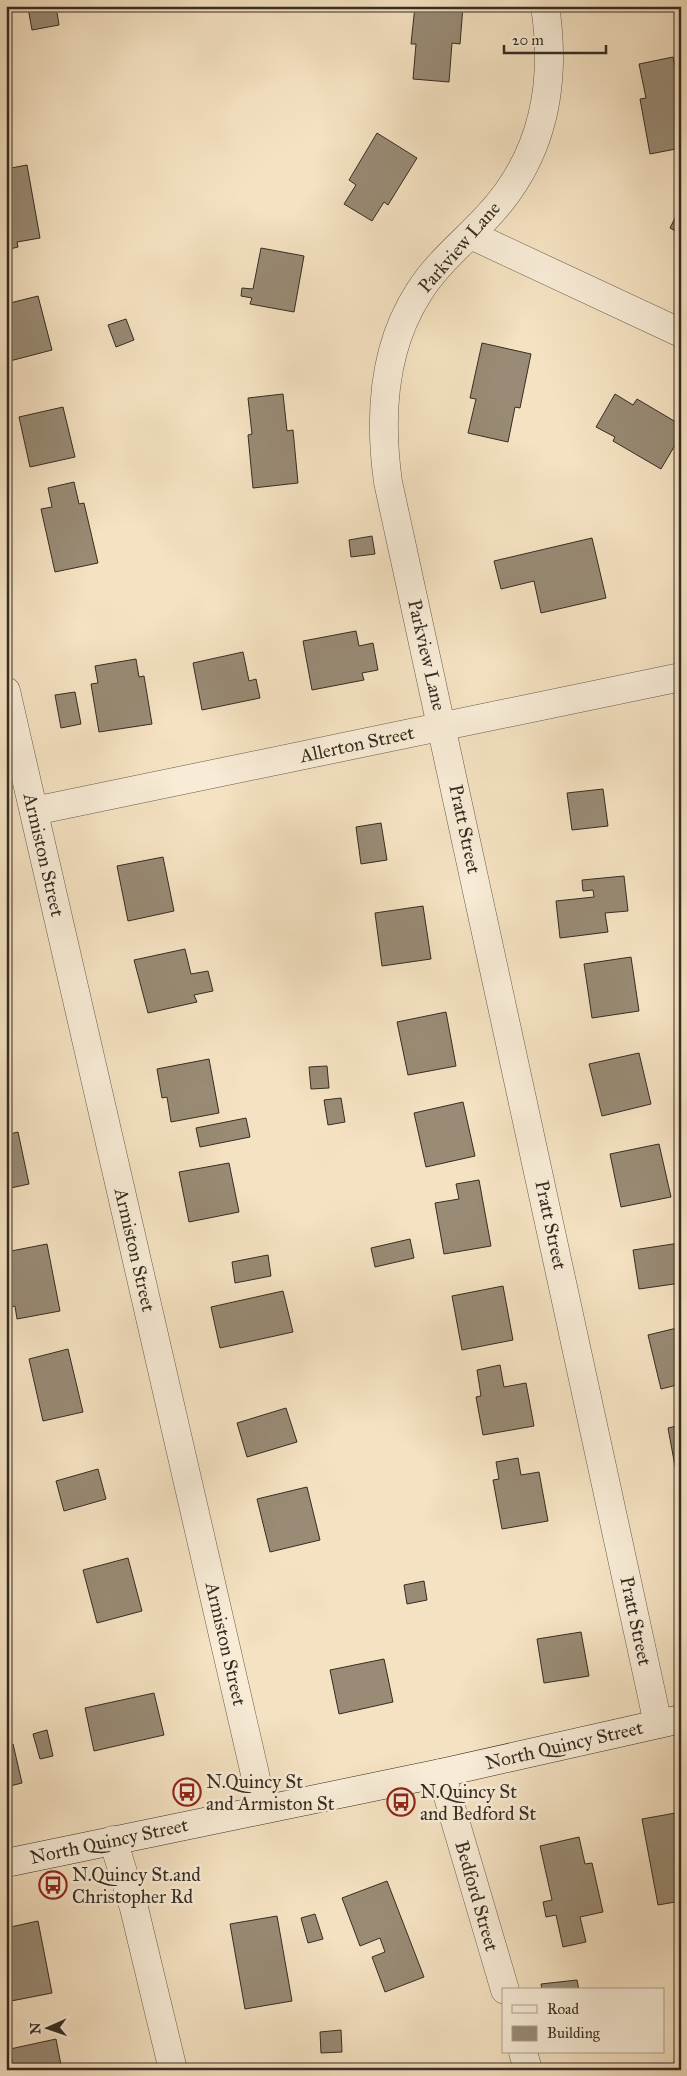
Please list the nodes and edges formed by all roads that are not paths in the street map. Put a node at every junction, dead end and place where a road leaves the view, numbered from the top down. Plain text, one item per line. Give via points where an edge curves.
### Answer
1 (545, 6) edge
2 (471, 234) junction
3 (681, 333) edge
4 (681, 677) edge
5 (6, 691) edge
6 (443, 726) junction
7 (34, 812) junction
8 (670, 1722) edge
9 (441, 1773) junction
10 (264, 1809) junction
11 (113, 1840) junction
12 (6, 1863) edge
13 (504, 1988) edge
14 (524, 2054) edge
15 (173, 2070) edge
16 (528, 2070) edge

1 - 2 street, Parkview Lane via 550,66 542,118 519,174
2 - 3 street
2 - 6 street, Parkview Lane via 432,273 405,316 388,367 383,421 388,482
4 - 6 street, Allerton Street
5 - 7 street, Armiston Street
6 - 7 street, Allerton Street
6 - 8 street, Pratt Street
7 - 10 street, Armiston Street
8 - 9 street, North Quincy Street
9 - 10 street, North Quincy Street
9 - 13 street, Bedford Street
10 - 11 street, North Quincy Street
11 - 12 street, North Quincy Street
11 - 15 street via 134,1908
14 - 16 street

